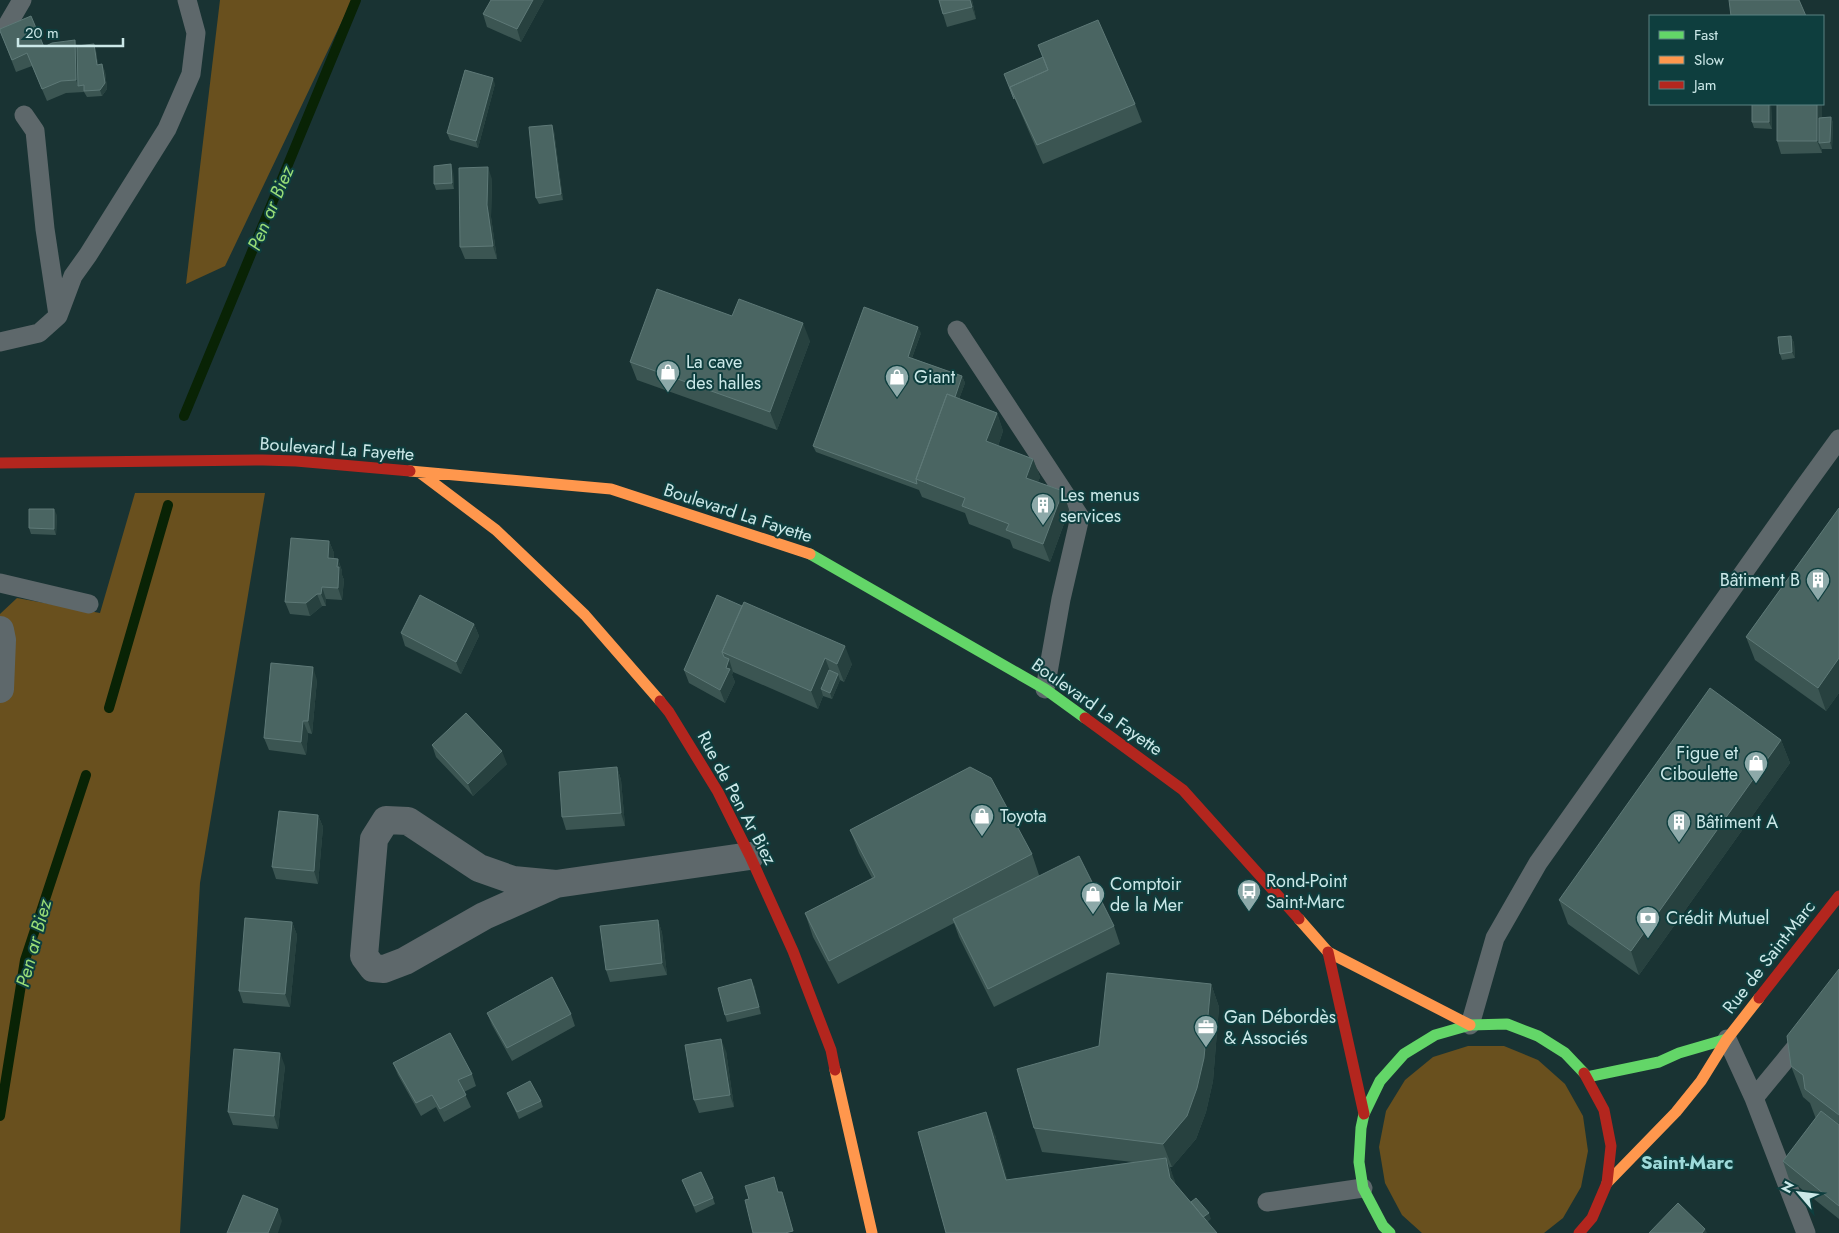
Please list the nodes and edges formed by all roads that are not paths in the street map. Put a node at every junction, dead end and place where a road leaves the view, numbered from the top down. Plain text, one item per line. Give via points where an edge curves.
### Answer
1 (22, 0) edge
2 (187, 0) edge
3 (8, 24) edge
4 (24, 114) dead end
5 (58, 316) junction
6 (957, 330) dead end
7 (0, 342) edge
8 (1839, 439) edge
9 (0, 463) edge
10 (420, 472) junction
11 (0, 582) edge
12 (89, 604) dead end
13 (0, 630) edge
14 (0, 688) edge
15 (1045, 689) junction
16 (750, 856) junction
17 (556, 884) junction
18 (1839, 896) edge
19 (1328, 952) junction
20 (1815, 1024) edge
21 (1470, 1025) junction
22 (1727, 1040) junction
23 (1587, 1077) junction
24 (1754, 1098) junction
25 (1364, 1114) junction
26 (1607, 1183) junction
27 (1363, 1188) junction
28 (1267, 1202) dead end
29 (1386, 1231) edge
30 (872, 1233) edge
31 (1579, 1233) edge
32 (1806, 1233) edge

1 - 3 lane
2 - 5 lane via 196,33 191,74 167,129 73,276
4 - 5 lane via 35,131
5 - 7 lane via 39,333
6 - 15 lane via 1080,517
8 - 21 lane via 1538,863 1495,938
9 - 10 main road, Boulevard La Fayette via 263,460
10 - 15 main road, Boulevard La Fayette via 611,489 815,556
10 - 16 main road, Rue de Pen Ar Biez via 496,530 538,569 586,615 663,704 718,792
11 - 12 lane
13 - 14 street
15 - 19 main road, Boulevard La Fayette via 1183,790
16 - 17 street
16 - 30 main road, Rue de Pen Ar Biez via 793,951 831,1050
17 - 17 street via 513,880 479,868 408,821 386,820 374,839 364,956 373,968 384,969 406,961 484,916
18 - 22 main road, Rue de Saint-Marc
19 - 21 main road, Boulevard La Fayette
19 - 25 main road, Boulevard La Fayette
20 - 24 lane
21 - 23 main road via 1507,1024 1538,1036 1565,1053
21 - 25 main road via 1435,1035 1404,1054 1380,1081
22 - 23 main road, Rue de Saint-Marc via 1660,1062
22 - 24 lane
22 - 26 main road, Rue de Saint-Marc via 1676,1112
23 - 26 main road via 1604,1110 1611,1146
24 - 32 lane
25 - 27 main road via 1359,1162
26 - 31 main road via 1592,1218
27 - 28 lane
27 - 29 main road

